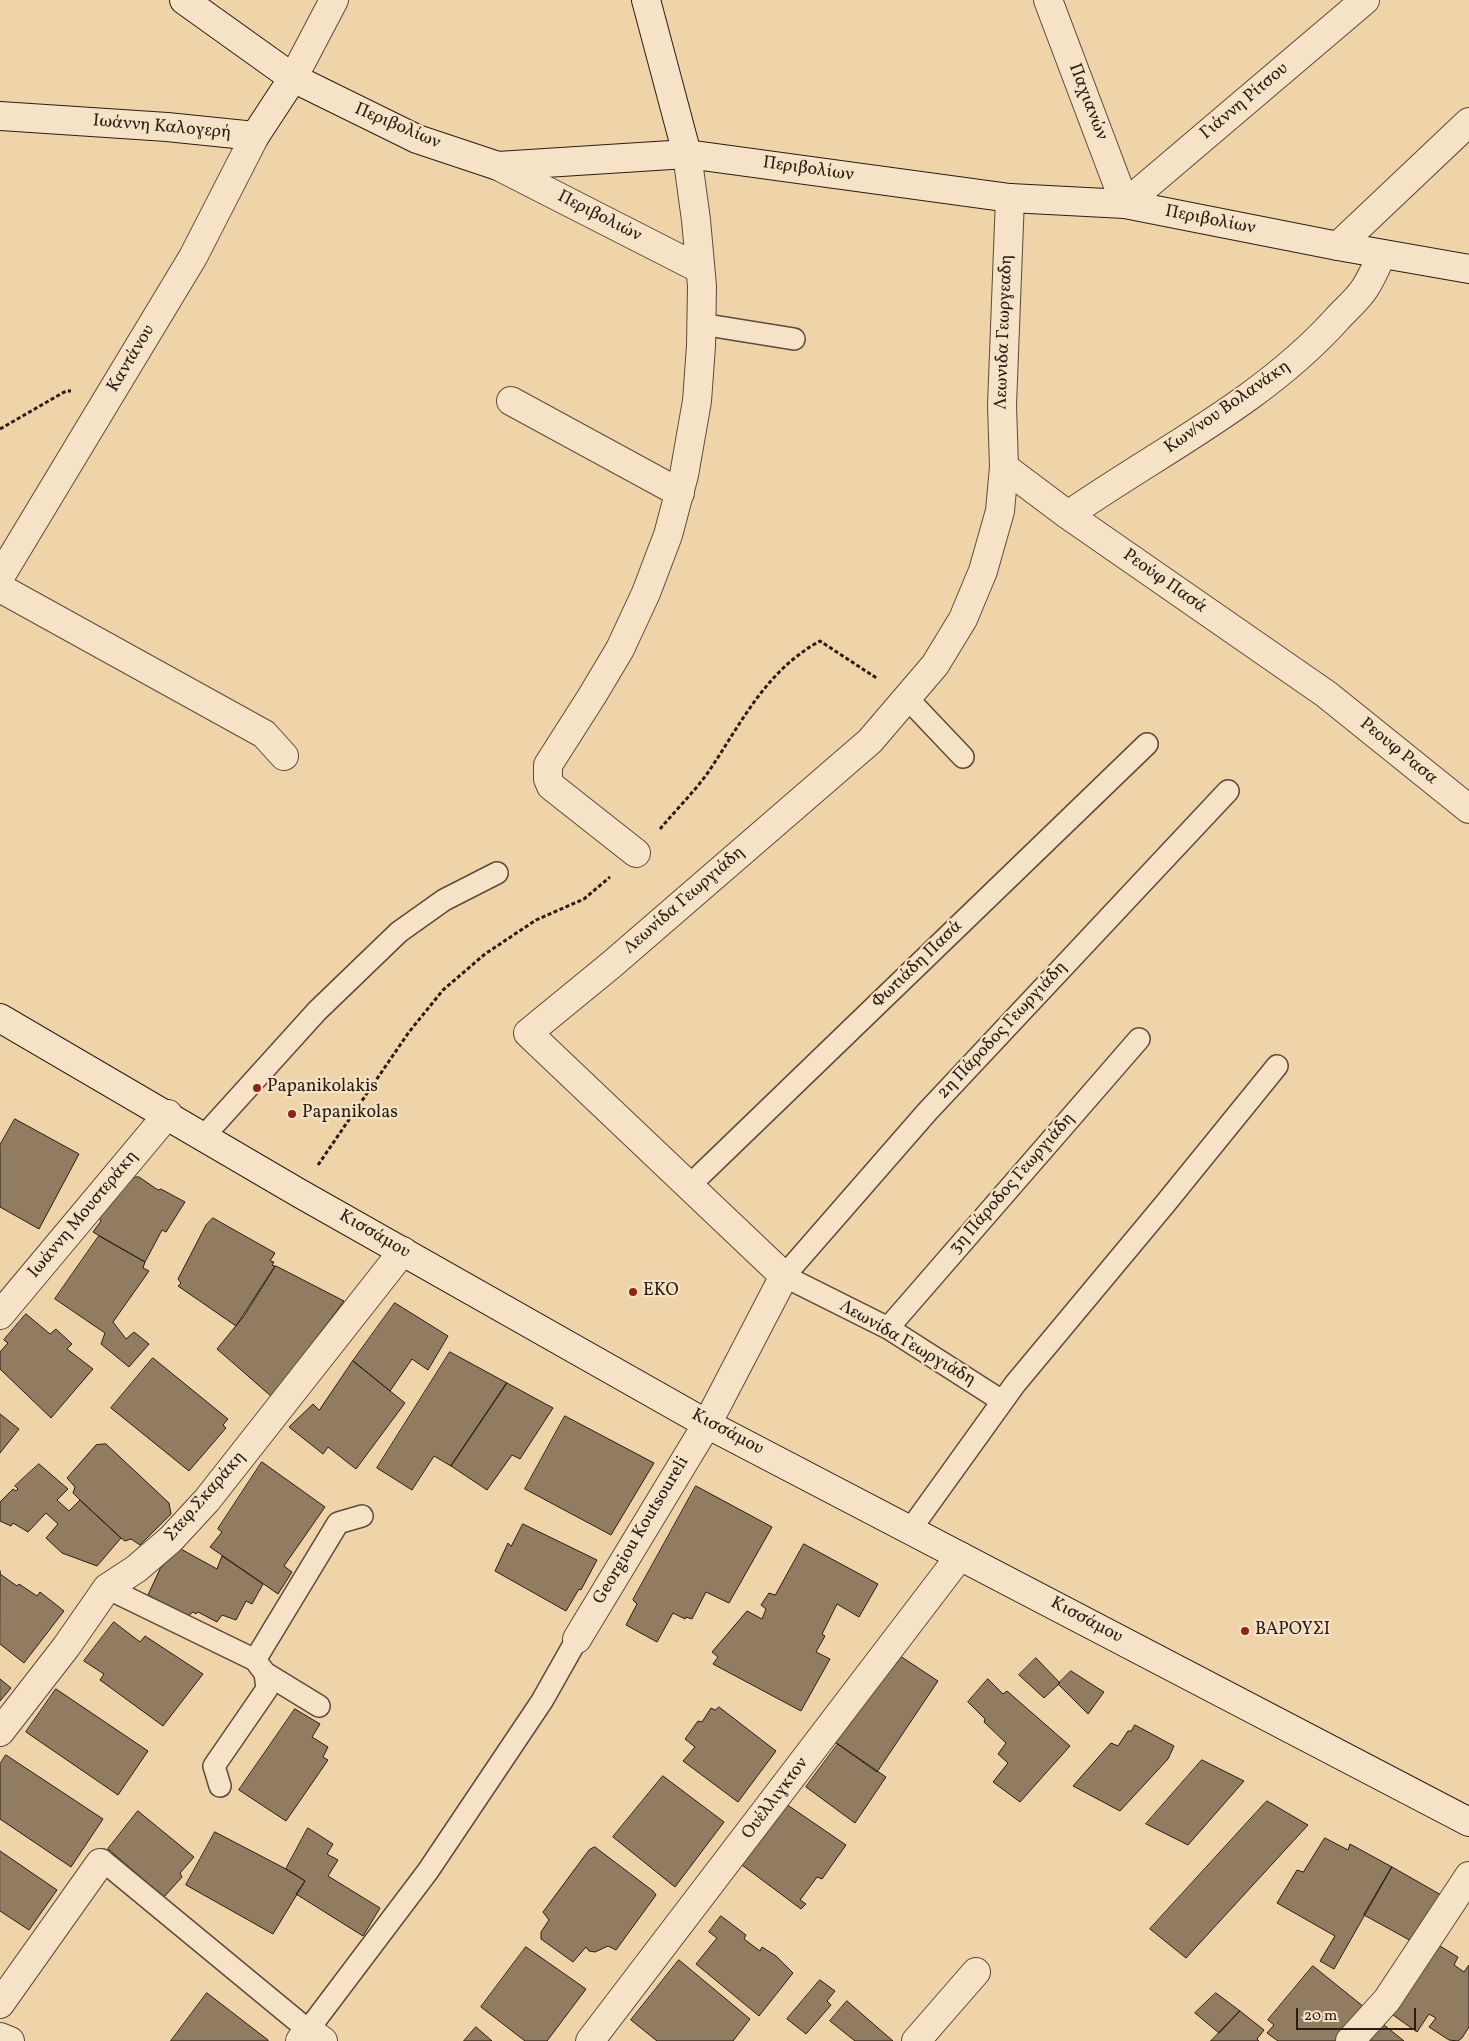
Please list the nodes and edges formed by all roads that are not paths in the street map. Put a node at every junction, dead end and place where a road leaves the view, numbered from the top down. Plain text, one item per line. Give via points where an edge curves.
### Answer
1 (184, 0) edge
2 (334, 0) edge
3 (646, 0) edge
4 (1048, 0) edge
5 (1365, 0) edge
6 (293, 78) junction
7 (0, 116) edge
8 (1469, 122) edge
9 (255, 136) junction
10 (687, 154) junction
11 (498, 166) junction
12 (1010, 198) junction
13 (1125, 204) junction
14 (1338, 246) junction
15 (1382, 254) junction
16 (700, 269) junction
17 (1469, 269) edge
18 (701, 324) junction
19 (794, 339) dead end
20 (511, 401) dead end
21 (1004, 467) junction
22 (680, 493) junction
23 (1068, 515) junction
24 (0, 577) edge
25 (0, 588) edge
26 (1326, 694) joint
27 (907, 698) junction
28 (1147, 744) dead end
29 (284, 756) dead end
30 (963, 757) dead end
31 (1228, 792) dead end
32 (1469, 809) edge
33 (636, 854) road end
34 (497, 873) dead end
35 (0, 1018) edge
36 (1139, 1039) dead end
37 (1277, 1066) dead end
38 (168, 1114) junction
39 (204, 1136) junction
40 (689, 1186) junction
41 (402, 1251) junction
42 (784, 1276) junction
43 (0, 1315) edge
44 (888, 1328) junction
45 (1002, 1401) junction
46 (708, 1424) junction
47 (362, 1516) dead end
48 (910, 1530) junction
49 (960, 1556) junction
50 (107, 1588) junction
51 (577, 1639) joint
52 (260, 1667) junction
53 (319, 1706) dead end
54 (0, 1732) edge
55 (220, 1786) dead end
56 (1469, 1822) edge
57 (100, 1864) joint
58 (1469, 1876) edge
59 (976, 1972) dead end
60 (0, 2004) edge
61 (0, 2037) edge
62 (310, 2037) edge
63 (10, 2041) edge
64 (590, 2041) edge
65 (916, 2041) edge
66 (1350, 2041) edge

1 - 6 street, Περιβολίων
2 - 6 street, Ιωάννη Καλογερή
3 - 10 street
4 - 13 street, Παχιανών
5 - 13 street, Γιάννη Ρίτσου
6 - 9 street, Ιωάννη Καλογερή
6 - 11 street, Περιβολίων via 418,139
7 - 9 street, Ιωάννη Καλογερή
8 - 14 street
9 - 24 street, Καντάνου via 193,257
10 - 11 street, Περιβολίων
10 - 12 street, Περιβολίων
10 - 16 street
11 - 16 street, Περιβολιών
12 - 13 street, Περιβολίων
12 - 21 street, Λεωνιδα Γεωργεαδη via 1002,405
13 - 14 street, Περιβολίων
14 - 15 street, Περιβολίων
15 - 17 street, Περιβολίων
15 - 23 street, Κων/νου Βολανάκη via 1365,288 1320,338 1271,381
16 - 18 street
18 - 19 lane
18 - 22 street via 697,401
20 - 22 street
21 - 23 street, Ρεούφ Πασά
21 - 27 street, Λεωνίδα Γεωργιάδη via 1000,511 970,603 935,665
22 - 33 street via 646,593 620,649 551,759 547,772 551,786
23 - 26 street, Ρεούφ Πασά
25 - 29 street via 264,734
26 - 32 street, Ρεουφ Ρασα
27 - 30 lane
27 - 40 street, Λεωνίδα Γεωργιάδη via 870,741 528,1033
28 - 40 lane, Φωτιάδη Πασά
31 - 42 lane, 2η Πάροδος Γεωργιάδη via 927,1112
34 - 39 lane via 444,900 399,932 317,1011
35 - 38 street, Κισσάμου
36 - 44 lane, 3η Πάροδος Γεωργιάδη
37 - 45 lane
38 - 39 street, Κισσάμου
38 - 43 street, Ιωάννη Μουστεράκη
39 - 41 street, Κισσάμου
40 - 42 street, Λεωνίδα Γεωργιάδη
41 - 46 street, Κισσάμου
41 - 50 street, Στεφ.Σκαράκη via 207,1500 171,1539 136,1569
42 - 44 lane, Λεωνίδα Γεωργιάδη
42 - 46 street
44 - 45 lane, Λεωνίδα Γεωργιάδη
45 - 48 lane
46 - 48 street, Κισσάμου
46 - 51 street, Georgiou Koutsoureli
47 - 52 lane via 338,1523
48 - 49 street, Κισσάμου
49 - 56 street, Κισσάμου
49 - 64 street, Ουέλλιγκτον
50 - 52 lane
50 - 54 street, Στεφ.Σκαράκη
51 - 62 lane via 542,1701 428,1871
52 - 53 lane
52 - 55 lane via 267,1689 214,1766
57 - 60 street
57 - 62 lane via 102,1860
58 - 66 street via 1387,2000
59 - 65 street
61 - 63 street

